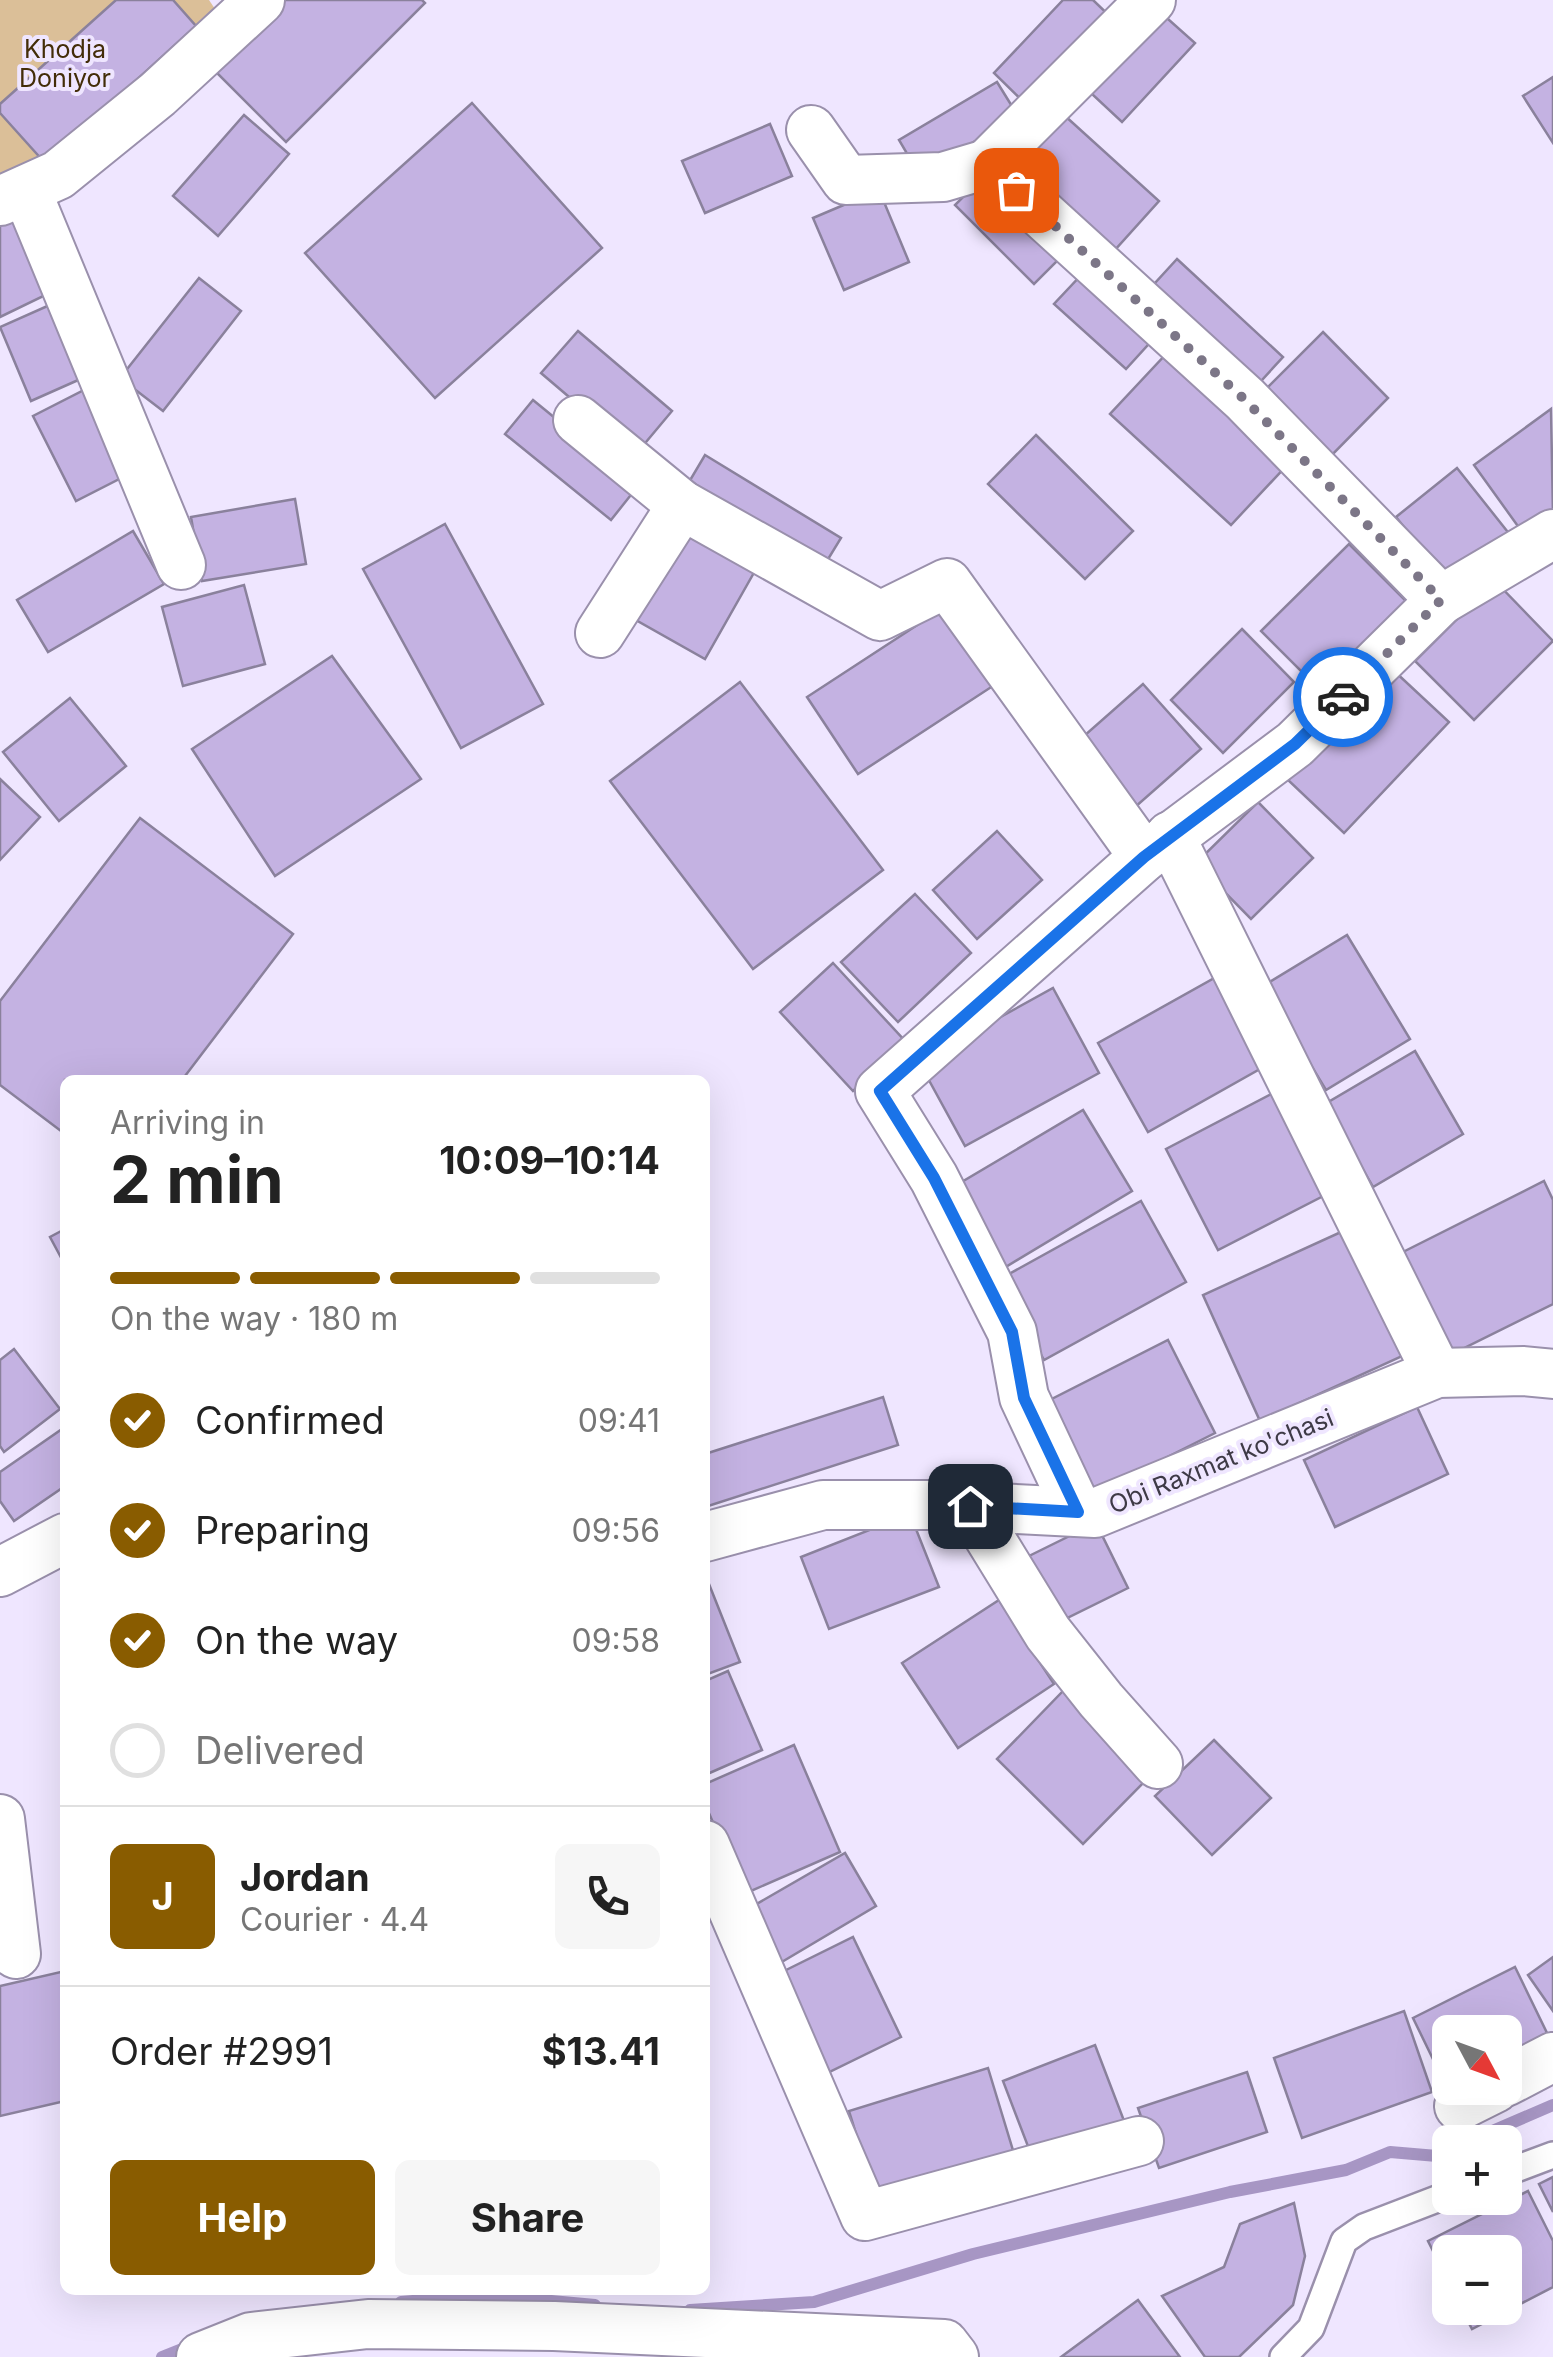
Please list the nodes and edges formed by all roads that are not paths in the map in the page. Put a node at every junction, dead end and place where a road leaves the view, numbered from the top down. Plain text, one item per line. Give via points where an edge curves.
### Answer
1 (260, 0) edge
2 (1152, 0) edge
3 (810, 130) dead end
4 (987, 164) junction
5 (13, 195) edge
6 (578, 420) dead end
7 (682, 505) junction
8 (1553, 534) edge
9 (182, 565) dead end
10 (1441, 600) junction
11 (600, 633) dead end
12 (1157, 847) junction
13 (1437, 1373) junction
14 (1553, 1374) edge
15 (970, 1506) junction
16 (1078, 1512) junction
17 (710, 1535) edge
18 (60, 1541) edge
19 (0, 1572) edge
20 (1158, 1764) dead end
21 (0, 1819) edge
22 (710, 1857) edge
23 (16, 1954) dead end
24 (1553, 2057) edge
25 (1522, 2073) edge
26 (1139, 2141) dead end
27 (1553, 2155) edge
28 (1522, 2167) edge
29 (1432, 2201) edge
30 (201, 2357) edge
31 (954, 2357) edge
32 (1283, 2357) edge

1 - 5 street via 58,176
2 - 4 street
3 - 4 street via 846,180 942,177
4 - 10 street via 1245,400
5 - 9 street
6 - 7 street
7 - 11 street
7 - 12 street via 880,616 947,583
8 - 10 street
10 - 12 street via 1295,744
12 - 13 street
12 - 16 street via 880,1091 934,1178 1012,1332 1024,1398
13 - 14 street, Obi Raxmat ko'chasi
13 - 16 street, Obi Raxmat ko'chasi via 1094,1512
15 - 16 street, Obi Raxmat ko'chasi
15 - 17 street, Obi Raxmat ko'chasi via 824,1505
15 - 20 street via 1048,1633
18 - 19 street
21 - 23 street
22 - 26 street via 864,2216
24 - 25 street
27 - 28 lane
29 - 32 lane via 1344,2240 1311,2328
30 - 31 street via 251,2337 368,2324 461,2324 944,2344

